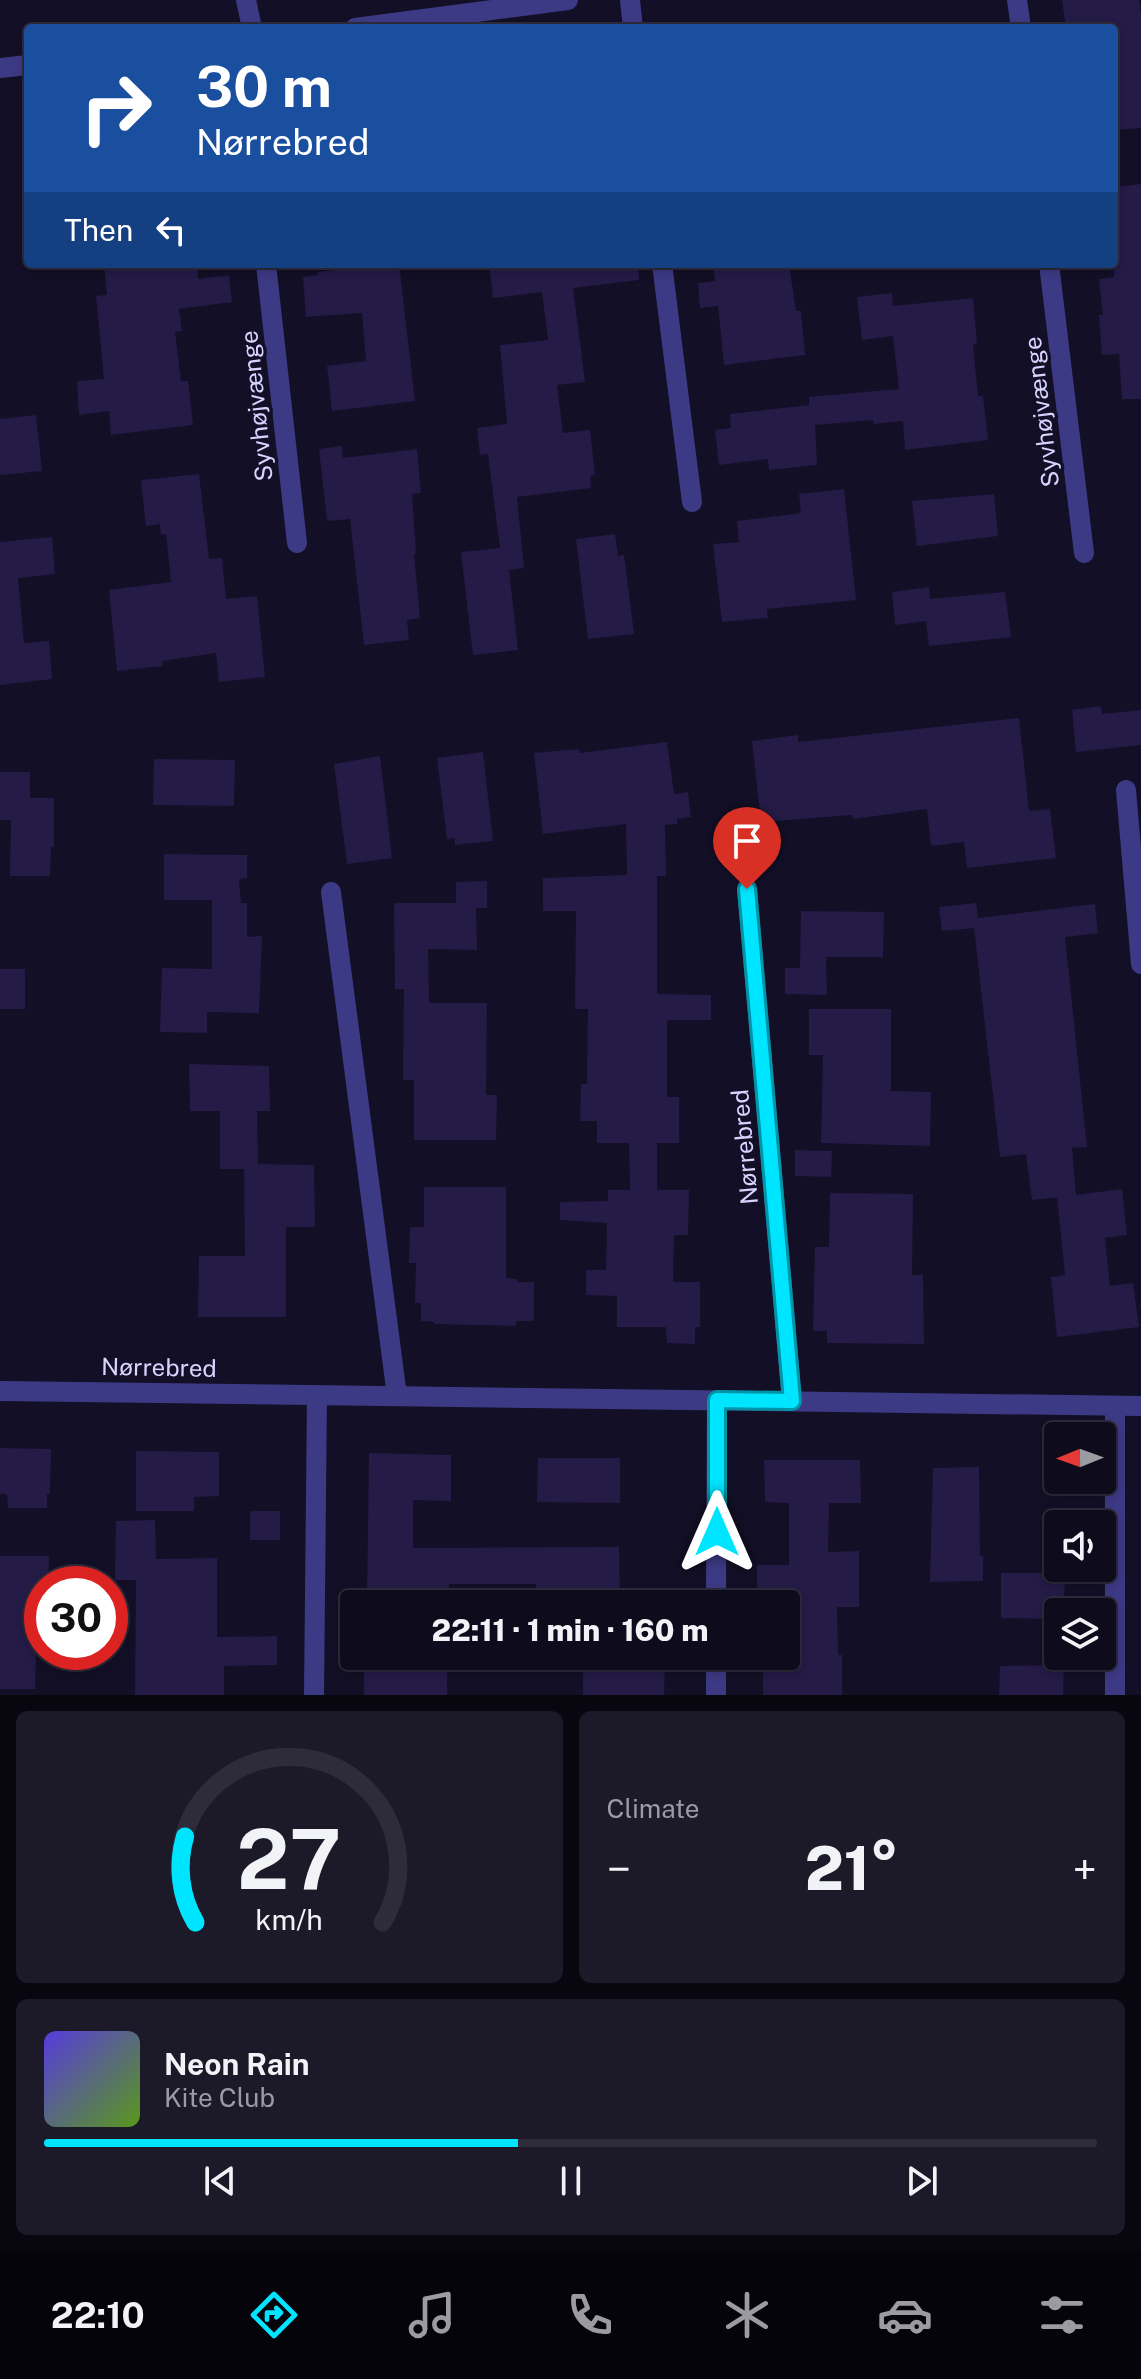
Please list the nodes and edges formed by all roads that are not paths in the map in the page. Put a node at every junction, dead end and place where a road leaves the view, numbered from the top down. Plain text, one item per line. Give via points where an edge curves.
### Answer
1 (246, 0) edge
2 (568, 0) edge
3 (630, 0) edge
4 (1017, 0) edge
5 (251, 24) edge
6 (385, 24) edge
7 (633, 24) edge
8 (1020, 24) edge
9 (24, 65) edge
10 (0, 68) edge
11 (266, 268) edge
12 (663, 268) edge
13 (1049, 268) edge
14 (692, 502) dead end
15 (297, 543) dead end
16 (1084, 553) dead end
17 (1126, 790) dead end
18 (747, 889) dead end
19 (331, 892) dead end
20 (1141, 964) edge
21 (0, 1391) edge
22 (317, 1395) junction
23 (397, 1396) junction
24 (717, 1400) junction
25 (792, 1401) junction
26 (1115, 1406) junction
27 (1141, 1406) edge
28 (716, 1590) edge
29 (716, 1670) edge
30 (314, 1695) edge
31 (716, 1695) edge
32 (1115, 1695) edge

1 - 5 street
2 - 6 street
3 - 7 street
4 - 8 street
9 - 10 street
11 - 15 street, Syvhøjvænge
12 - 14 street
13 - 16 street, Syvhøjvænge
17 - 20 street
18 - 25 street, Nørrebred
19 - 23 street
21 - 22 street, Nørrebred
22 - 23 street, Nørrebred
22 - 30 street
23 - 24 street, Nørrebred
24 - 25 street, Nørrebred
24 - 28 street
25 - 26 street, Nørrebred
26 - 27 street, Nørrebred
26 - 32 street
29 - 31 street

